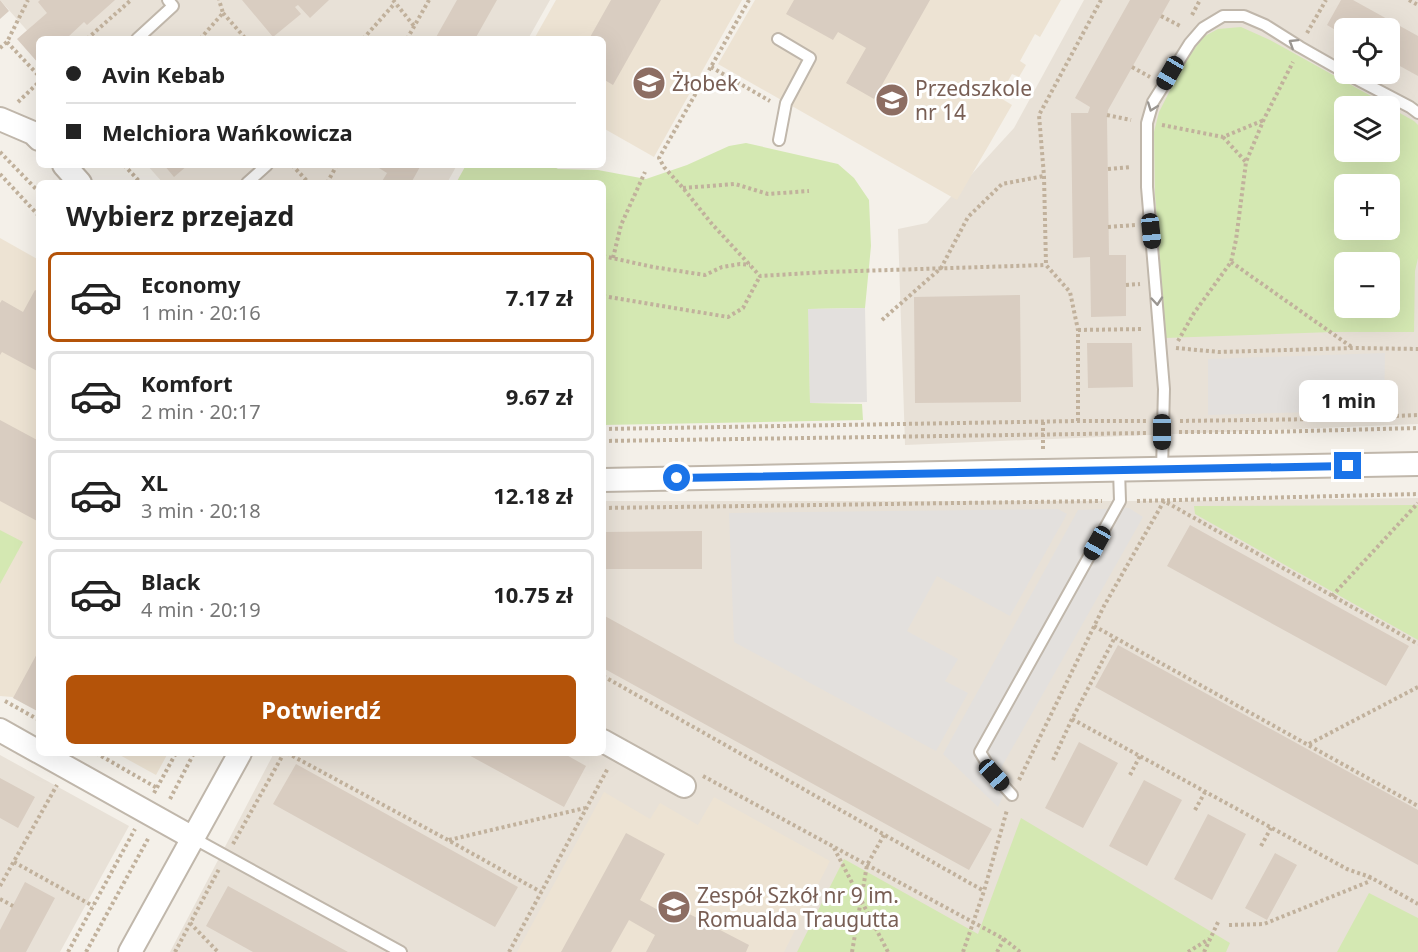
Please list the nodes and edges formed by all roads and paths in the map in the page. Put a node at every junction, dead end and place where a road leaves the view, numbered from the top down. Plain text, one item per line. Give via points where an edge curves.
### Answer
1 (28, 0) edge
2 (131, 0) edge
3 (168, 0) edge
4 (219, 0) edge
5 (429, 0) edge
6 (749, 0) edge
7 (1101, 0) edge
8 (1200, 0) edge
9 (1326, 0) edge
10 (1409, 0) edge
11 (394, 2) edge
12 (1418, 5) edge
13 (223, 13) junction
14 (1161, 16) dead end
15 (1197, 16) dead end
16 (1188, 22) junction
17 (414, 26) junction
18 (1297, 30) dead end
19 (1306, 35) junction
20 (90, 36) edge
21 (140, 36) edge
22 (203, 36) edge
23 (243, 36) edge
24 (366, 36) edge
25 (409, 36) edge
26 (778, 39) dead end
27 (7, 42) junction
28 (1300, 47) junction
29 (0, 48) edge
30 (1334, 66) edge
31 (711, 67) junction
32 (1132, 68) dead end
33 (36, 73) edge
34 (1152, 78) dead end
35 (1367, 84) edge
36 (784, 110) junction
37 (1418, 113) edge
38 (1107, 115) dead end
39 (0, 118) edge
40 (1264, 119) junction
41 (1147, 123) junction
42 (36, 133) edge
43 (1223, 137) junction
44 (779, 140) dead end
45 (0, 152) edge
46 (1246, 162) junction
47 (1135, 166) dead end
48 (67, 168) edge
49 (127, 168) edge
50 (264, 168) edge
51 (295, 168) edge
52 (1108, 169) dead end
53 (645, 172) dead end
54 (0, 174) edge
55 (1044, 176) junction
56 (78, 180) edge
57 (138, 180) edge
58 (250, 180) edge
59 (306, 180) edge
60 (683, 188) junction
61 (36, 189) edge
62 (809, 191) dead end
63 (36, 213) edge
64 (1139, 224) dead end
65 (1108, 227) dead end
66 (606, 257) edge
67 (612, 258) junction
68 (1231, 262) junction
69 (751, 265) junction
70 (1046, 265) junction
71 (940, 268) junction
72 (1143, 275) dead end
73 (760, 276) junction
74 (1126, 285) dead end
75 (606, 297) edge
76 (882, 320) dead end
77 (1078, 330) junction
78 (1161, 348) junction
79 (1354, 348) junction
80 (1418, 349) edge
81 (1418, 415) edge
82 (1078, 421) junction
83 (1163, 427) junction
84 (1418, 428) edge
85 (606, 429) edge
86 (606, 441) edge
87 (1418, 464) edge
88 (1119, 470) junction
89 (1162, 470) junction
90 (606, 480) edge
91 (1418, 494) edge
92 (1120, 501) junction
93 (1164, 501) junction
94 (1418, 503) edge
95 (606, 507) edge
96 (1332, 596) junction
97 (1094, 626) junction
98 (1115, 637) junction
99 (1418, 644) edge
100 (606, 678) edge
101 (1418, 687) edge
102 (5, 701) dead end
103 (36, 718) edge
104 (1072, 719) junction
105 (0, 730) edge
106 (610, 745) edge
107 (1308, 745) junction
108 (36, 750) edge
109 (47, 756) edge
110 (101, 756) edge
111 (174, 756) edge
112 (192, 756) edge
113 (238, 756) edge
114 (284, 756) edge
115 (292, 756) edge
116 (606, 756) edge
117 (1140, 756) junction
118 (1053, 760) dead end
119 (67, 768) junction
120 (1130, 775) dead end
121 (684, 786) joint
122 (157, 788) junction
123 (1205, 792) junction
124 (1012, 795) junction
125 (1418, 806) edge
126 (586, 808) junction
127 (1195, 810) dead end
128 (151, 815) junction
129 (1271, 828) junction
130 (884, 835) junction
131 (193, 838) junction
132 (448, 840) junction
133 (1261, 846) dead end
134 (833, 847) junction
135 (226, 856) junction
136 (14, 862) junction
137 (867, 865) junction
138 (1370, 877) junction
139 (0, 886) edge
140 (984, 891) junction
141 (541, 892) junction
142 (0, 899) edge
143 (861, 899) junction
144 (1418, 904) edge
145 (13, 906) dead end
146 (93, 906) junction
147 (1219, 920) dead end
148 (974, 922) junction
149 (190, 923) junction
150 (1229, 925) dead end
151 (1004, 939) junction
152 (1209, 939) junction
153 (68, 952) edge
154 (86, 952) edge
155 (130, 952) edge
156 (174, 952) edge
157 (218, 952) edge
158 (401, 952) edge
159 (509, 952) edge
160 (852, 952) edge
161 (888, 952) edge
162 (963, 952) edge
163 (997, 952) edge
164 (1020, 952) edge
165 (1188, 952) edge
166 (1204, 952) edge

1 - 27 path
2 - 20 path
3 - 21 lane via 173,6
4 - 13 path
5 - 17 path
6 - 31 path
7 - 55 path via 1039,115
8 - 16 path
9 - 19 path
10 - 12 path
11 - 17 path
11 - 24 path
13 - 22 path
13 - 23 path
14 - 16 path via 1184,28
15 - 16 path
17 - 25 path
18 - 19 path
19 - 28 path
26 - 36 lane via 810,58
27 - 29 path
27 - 33 path
28 - 30 lane
28 - 40 path
28 -> 41 lane via 1244,16 1223,16 1203,28 1190,43 1153,102
31 - 36 path
31 - 60 path via 659,158
32 - 34 path
35 - 37 lane
36 - 44 lane
38 - 41 path
39 - 42 street
40 - 43 path
40 - 46 path
41 - 43 path
41 -> 78 lane via 1147,187
43 - 46 path
45 - 61 path
46 - 68 path
47 - 52 path
48 - 56 street
49 - 57 path
50 - 58 lane
51 - 59 path
53 - 67 path via 621,225
54 - 63 path
55 - 70 path
55 - 71 path via 1002,184 968,217
60 - 62 path via 735,184 768,194
60 - 69 path
64 - 65 path
66 - 67 path
67 - 69 path via 705,275 722,267
68 - 79 path
68 - 79 path via 1174,348
69 - 73 path
70 - 71 path
70 - 77 path via 1070,292
71 - 73 path
71 - 76 path
72 - 74 path via 1144,284
73 - 75 path via 744,308 728,317
77 - 78 path via 1147,329 1150,349
77 - 82 path
78 - 83 lane
79 - 80 path
81 - 83 path
82 - 83 path
82 - 85 path
83 - 84 path via 1280,432
83 - 86 path
83 - 89 lane
87 - 89 street
88 - 89 street
88 - 90 street
88 - 92 lane
91 - 93 path
92 - 93 path
92 - 95 path
92 - 124 lane via 980,752
93 - 96 path
93 - 97 path
94 - 96 path
96 - 99 path
97 - 98 path
97 - 124 path
98 - 104 path
98 - 107 path
100 - 130 path
101 - 107 path
102 - 103 path
104 - 117 path
104 - 118 path
105 - 108 street
106 - 121 street
107 - 125 path
109 - 119 street
110 - 122 path
111 - 122 path
112 - 128 path
113 - 131 street
114 - 135 path
115 - 132 path
116 - 126 path
117 - 120 path
117 - 123 path
119 - 128 street
119 - 136 path
121 - 134 path via 694,771
122 - 128 path
123 - 127 path
123 - 129 path
124 - 140 path
126 - 132 path
126 - 141 path
128 - 131 street
128 - 146 path
128 - 154 path
129 - 133 path
129 - 138 path via 1347,869
130 - 137 path
130 - 140 path
131 - 135 lane
131 - 155 street
132 - 141 path
134 - 137 path
134 - 143 path
135 - 149 path
135 - 158 lane
136 - 139 path
136 - 146 path
137 - 143 path
137 - 148 path
138 - 144 path
138 - 150 path via 1368,882 1264,924
140 - 148 path
141 - 159 path
142 - 145 path
143 - 160 path
143 - 161 path
146 - 153 path
147 - 152 path
148 - 151 path
148 - 162 path
149 - 156 path
149 - 157 path
151 - 163 path
151 - 164 path
152 - 165 path
152 - 166 path

